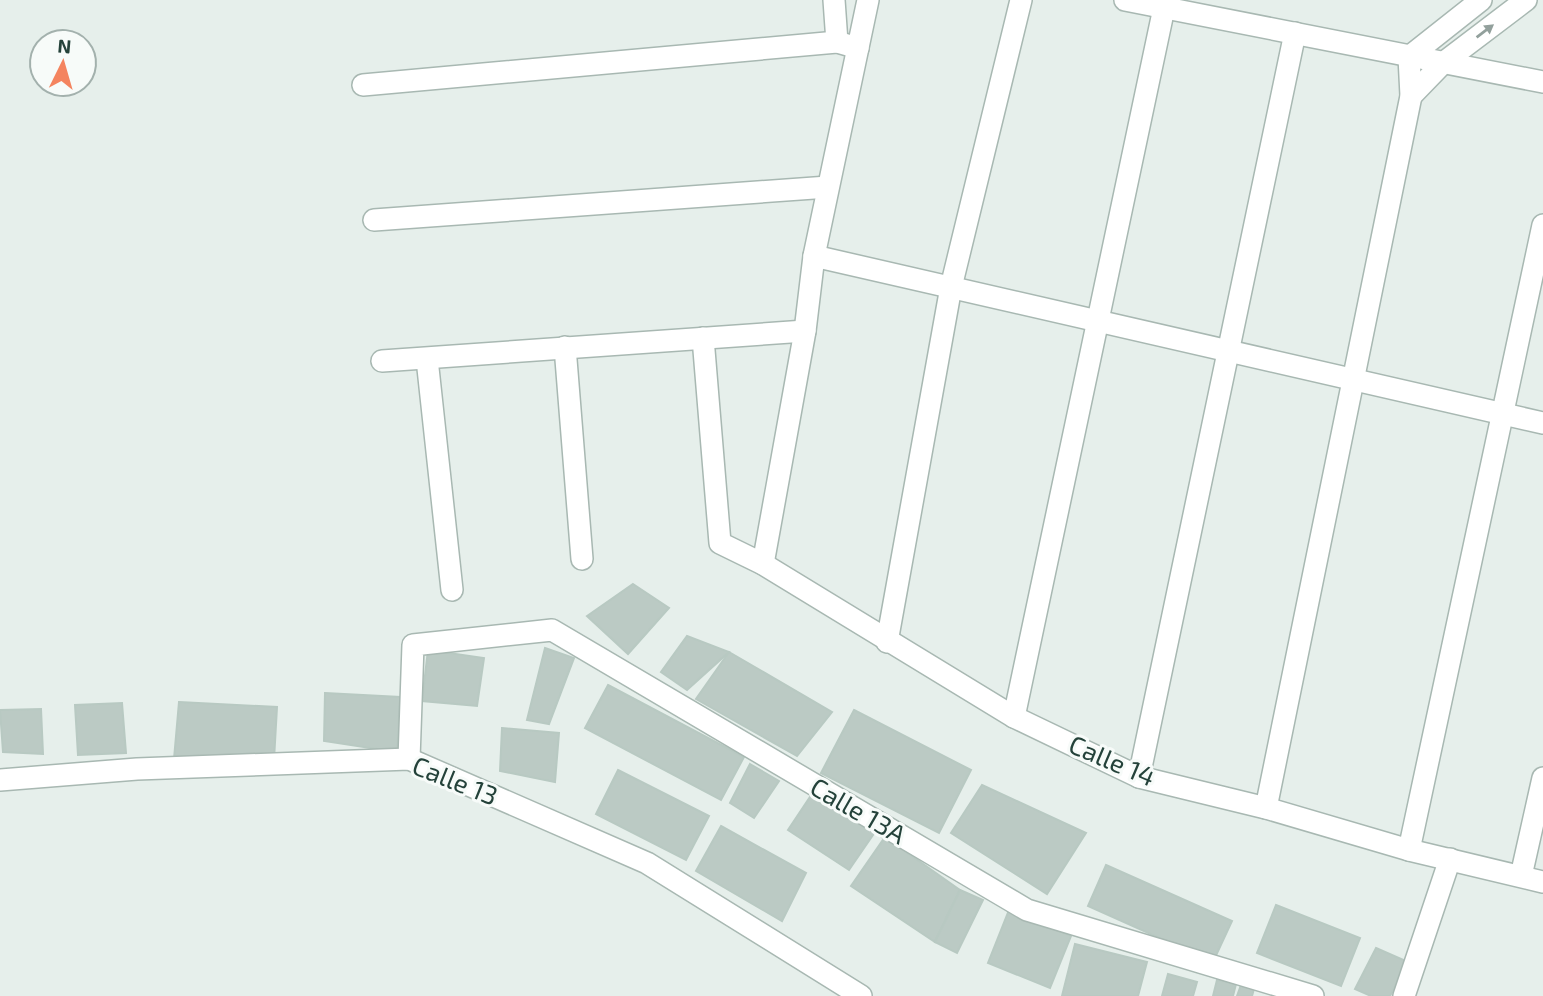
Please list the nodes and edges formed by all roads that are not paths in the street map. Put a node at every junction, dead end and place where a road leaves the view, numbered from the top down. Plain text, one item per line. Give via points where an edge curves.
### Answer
1 (834, 0) edge
2 (868, 0) edge
3 (1021, 0) edge
4 (1125, 0) edge
5 (1481, 0) edge
6 (1526, 0) edge
7 (1164, 8) junction
8 (1295, 33) junction
9 (837, 42) junction
10 (858, 48) junction
11 (1409, 57) junction
12 (1443, 63) junction
13 (1543, 82) edge
14 (363, 85) dead end
15 (1411, 96) junction
16 (828, 187) junction
17 (374, 220) dead end
18 (1543, 225) edge
19 (814, 256) junction
20 (951, 287) junction
21 (1100, 321) junction
22 (805, 331) junction
23 (704, 338) junction
24 (565, 347) junction
25 (1229, 351) junction
26 (426, 359) junction
27 (382, 361) dead end
28 (1352, 379) junction
29 (1502, 414) junction
30 (1543, 423) edge
31 (582, 559) dead end
32 (763, 564) junction
33 (452, 590) dead end
34 (887, 642) junction
35 (1014, 718) junction
36 (409, 759) junction
37 (1139, 777) junction
38 (1543, 778) edge
39 (0, 780) edge
40 (1266, 808) junction
41 (1409, 850) junction
42 (1450, 859) junction
43 (1521, 876) junction
44 (1543, 881) edge
45 (861, 996) edge
46 (1313, 996) edge
47 (1404, 996) edge

1 - 9 street
2 - 10 street
3 - 20 street
4 - 7 street
5 - 11 street
12 -> 6 street
7 - 8 street
7 - 21 street
8 - 11 street
8 - 25 street
9 - 10 street
9 - 14 street
10 - 16 street
11 - 12 street
11 - 15 street
12 - 13 street
12 - 15 street
15 - 28 street
16 - 17 street
16 - 19 street
18 - 29 street
19 - 20 street
19 - 22 street
20 - 21 street
20 - 34 street
21 - 25 street
21 - 35 street
22 - 23 street
22 - 32 street
23 - 24 street
23 - 32 street, Calle 14 via 720,543
24 - 26 street
24 - 31 street
25 - 28 street
25 - 37 street
26 - 27 street
26 - 33 street
28 - 29 street
28 - 40 street
29 - 30 street
29 - 41 street
32 - 34 street, Calle 14
34 - 35 street, Calle 14
35 - 37 street, Calle 14
36 - 39 street, Calle 13 via 137,769
36 - 45 street, Calle 13 via 647,863
36 - 46 street, Calle 13A via 413,645 552,630 1027,910
37 - 40 street, Calle 14
38 - 43 street
40 - 41 street, Calle 14
41 - 42 street, Calle 14
42 - 43 street, Calle 14
42 - 47 street
43 - 44 street, Calle 14

